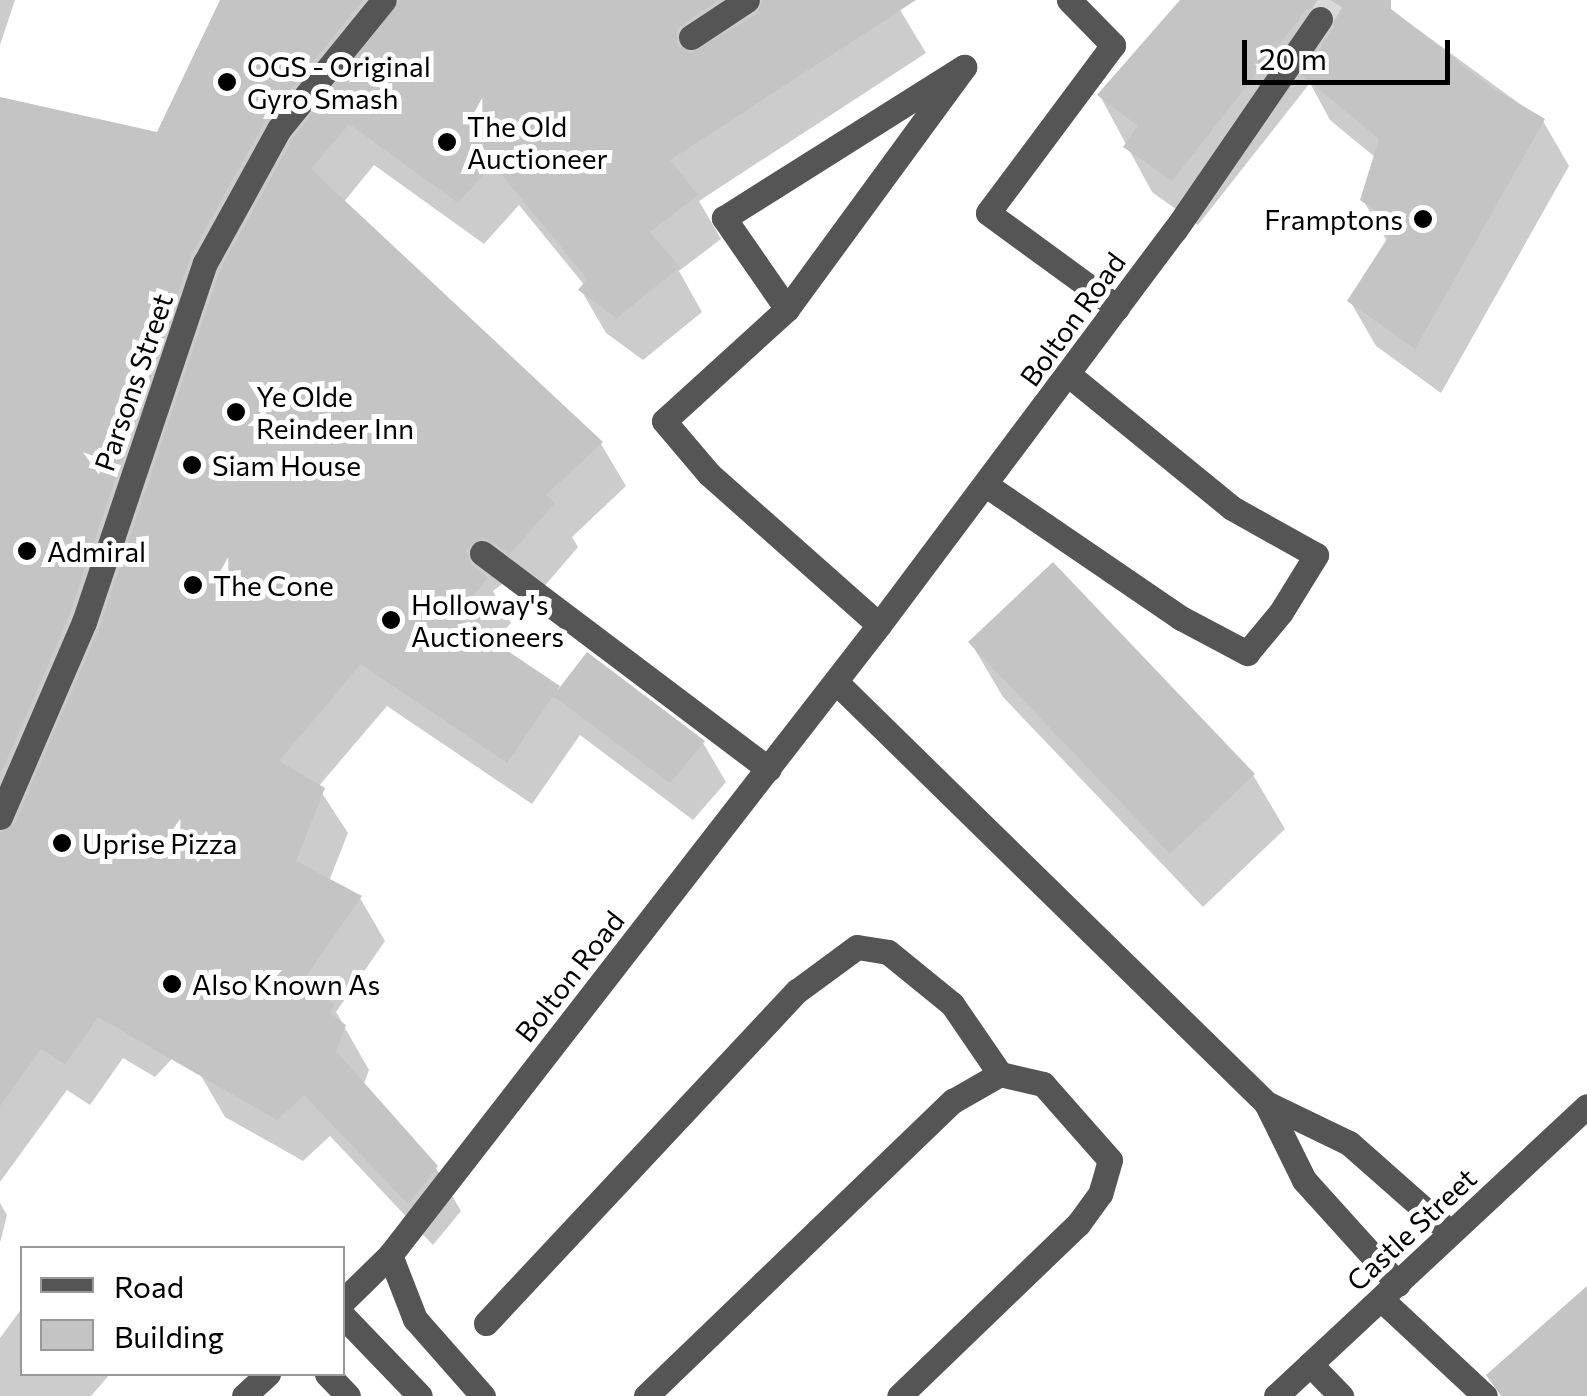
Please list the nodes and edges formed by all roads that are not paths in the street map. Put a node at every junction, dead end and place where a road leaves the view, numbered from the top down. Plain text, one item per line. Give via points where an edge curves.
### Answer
1 (384, 0) edge
2 (747, 0) edge
3 (1069, 0) edge
4 (1320, 18) tunnel mouth
5 (691, 37) dead end
6 (1118, 307) junction
7 (787, 308) junction
8 (1068, 376) junction
9 (986, 485) junction
10 (482, 553) dead end
11 (879, 625) junction
12 (836, 682) junction
13 (768, 769) junction
14 (0, 817) edge
15 (1000, 1074) junction
16 (1266, 1103) junction
17 (1587, 1106) edge
18 (1450, 1232) junction
19 (390, 1255) junction
20 (1389, 1291) junction
21 (345, 1299) edge
22 (345, 1318) edge
23 (486, 1323) dead end
24 (1310, 1364) junction
25 (266, 1376) edge
26 (329, 1376) edge
27 (244, 1396) edge
28 (348, 1396) edge
29 (420, 1396) edge
30 (483, 1396) edge
31 (646, 1396) edge
32 (899, 1396) edge
33 (1276, 1396) edge
34 (1341, 1396) edge
35 (1485, 1396) edge

1 - 14 street, Parsons Street via 279,129 205,263 84,622
2 - 5 street
3 - 6 street via 1113,45 988,214
4 - 6 street, Bolton Road
6 - 8 street, Bolton Road
7 - 7 street via 952,83 964,67 724,218
7 - 11 street via 664,421 709,474
8 - 9 street, Bolton Road
8 - 9 street via 1232,508 1316,555 1281,612 1247,653 1181,618
9 - 11 street, Bolton Road
10 - 13 street
11 - 12 street, Bolton Road
12 - 13 street, Bolton Road
12 - 16 street
13 - 19 street, Bolton Road
15 - 23 street via 952,1004 888,952 857,947 797,991
15 - 31 street via 953,1101
15 - 32 street via 1043,1084 1082,1123 1110,1160 1100,1194 1078,1224
16 - 18 street via 1349,1143
16 - 20 street via 1304,1180
17 - 18 street, Castle Street
18 - 20 street, Castle Street
19 - 21 street, Bolton Road
19 - 30 street via 415,1319
20 - 24 street, Castle Street
20 - 35 street
22 - 29 street
24 - 33 street, Castle Street
24 - 34 street
25 - 27 street
26 - 28 street

